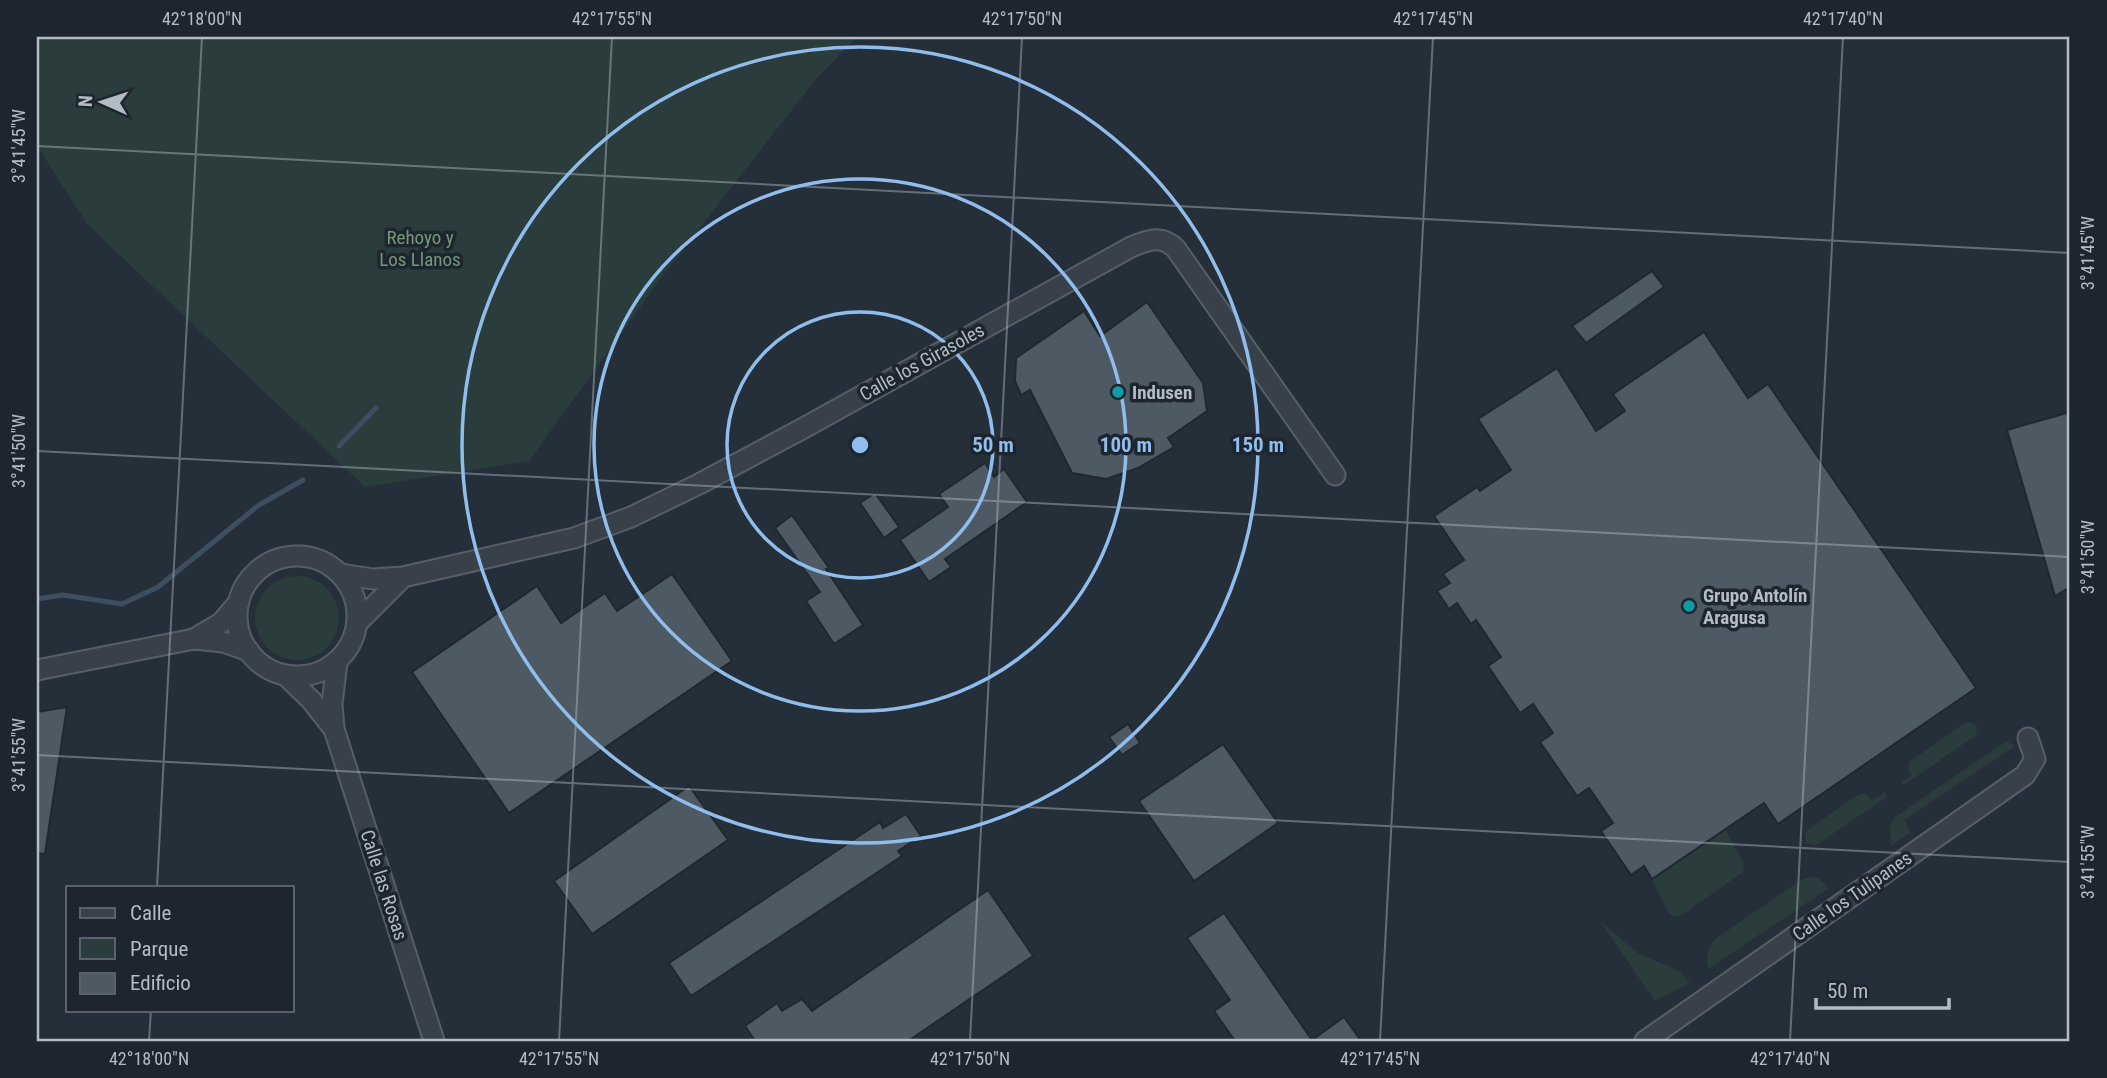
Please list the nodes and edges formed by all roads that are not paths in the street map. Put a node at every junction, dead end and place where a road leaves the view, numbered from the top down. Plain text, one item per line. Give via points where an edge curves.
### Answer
1 (1335, 475) dead end
2 (340, 574) junction
3 (403, 577) junction
4 (239, 602) junction
5 (357, 622) junction
6 (194, 639) junction
7 (248, 652) junction
8 (337, 662) junction
9 (37, 670) edge
10 (285, 675) junction
11 (334, 729) junction
12 (2028, 738) dead end
13 (433, 1041) edge
14 (1645, 1041) edge

1 - 3 street, Calle los Girasoles via 1176,249 1170,242 1153,239 1104,261 800,430 631,517 574,538
2 - 3 street, Calle los Girasoles
2 - 4 street via 313,558 275,560 246,584
2 - 5 street via 354,596
3 - 5 street
4 - 6 street via 220,623
4 - 7 street via 238,627
5 - 8 street via 350,644
6 - 7 street via 223,642
6 - 9 street
7 - 10 street
8 - 10 street via 321,672
8 - 11 street, Calle las Rosas
10 - 11 street, Calle las Rosas
11 - 13 street, Calle las Rosas
12 - 14 street, Calle los Tulipanes via 2035,759 2025,775

